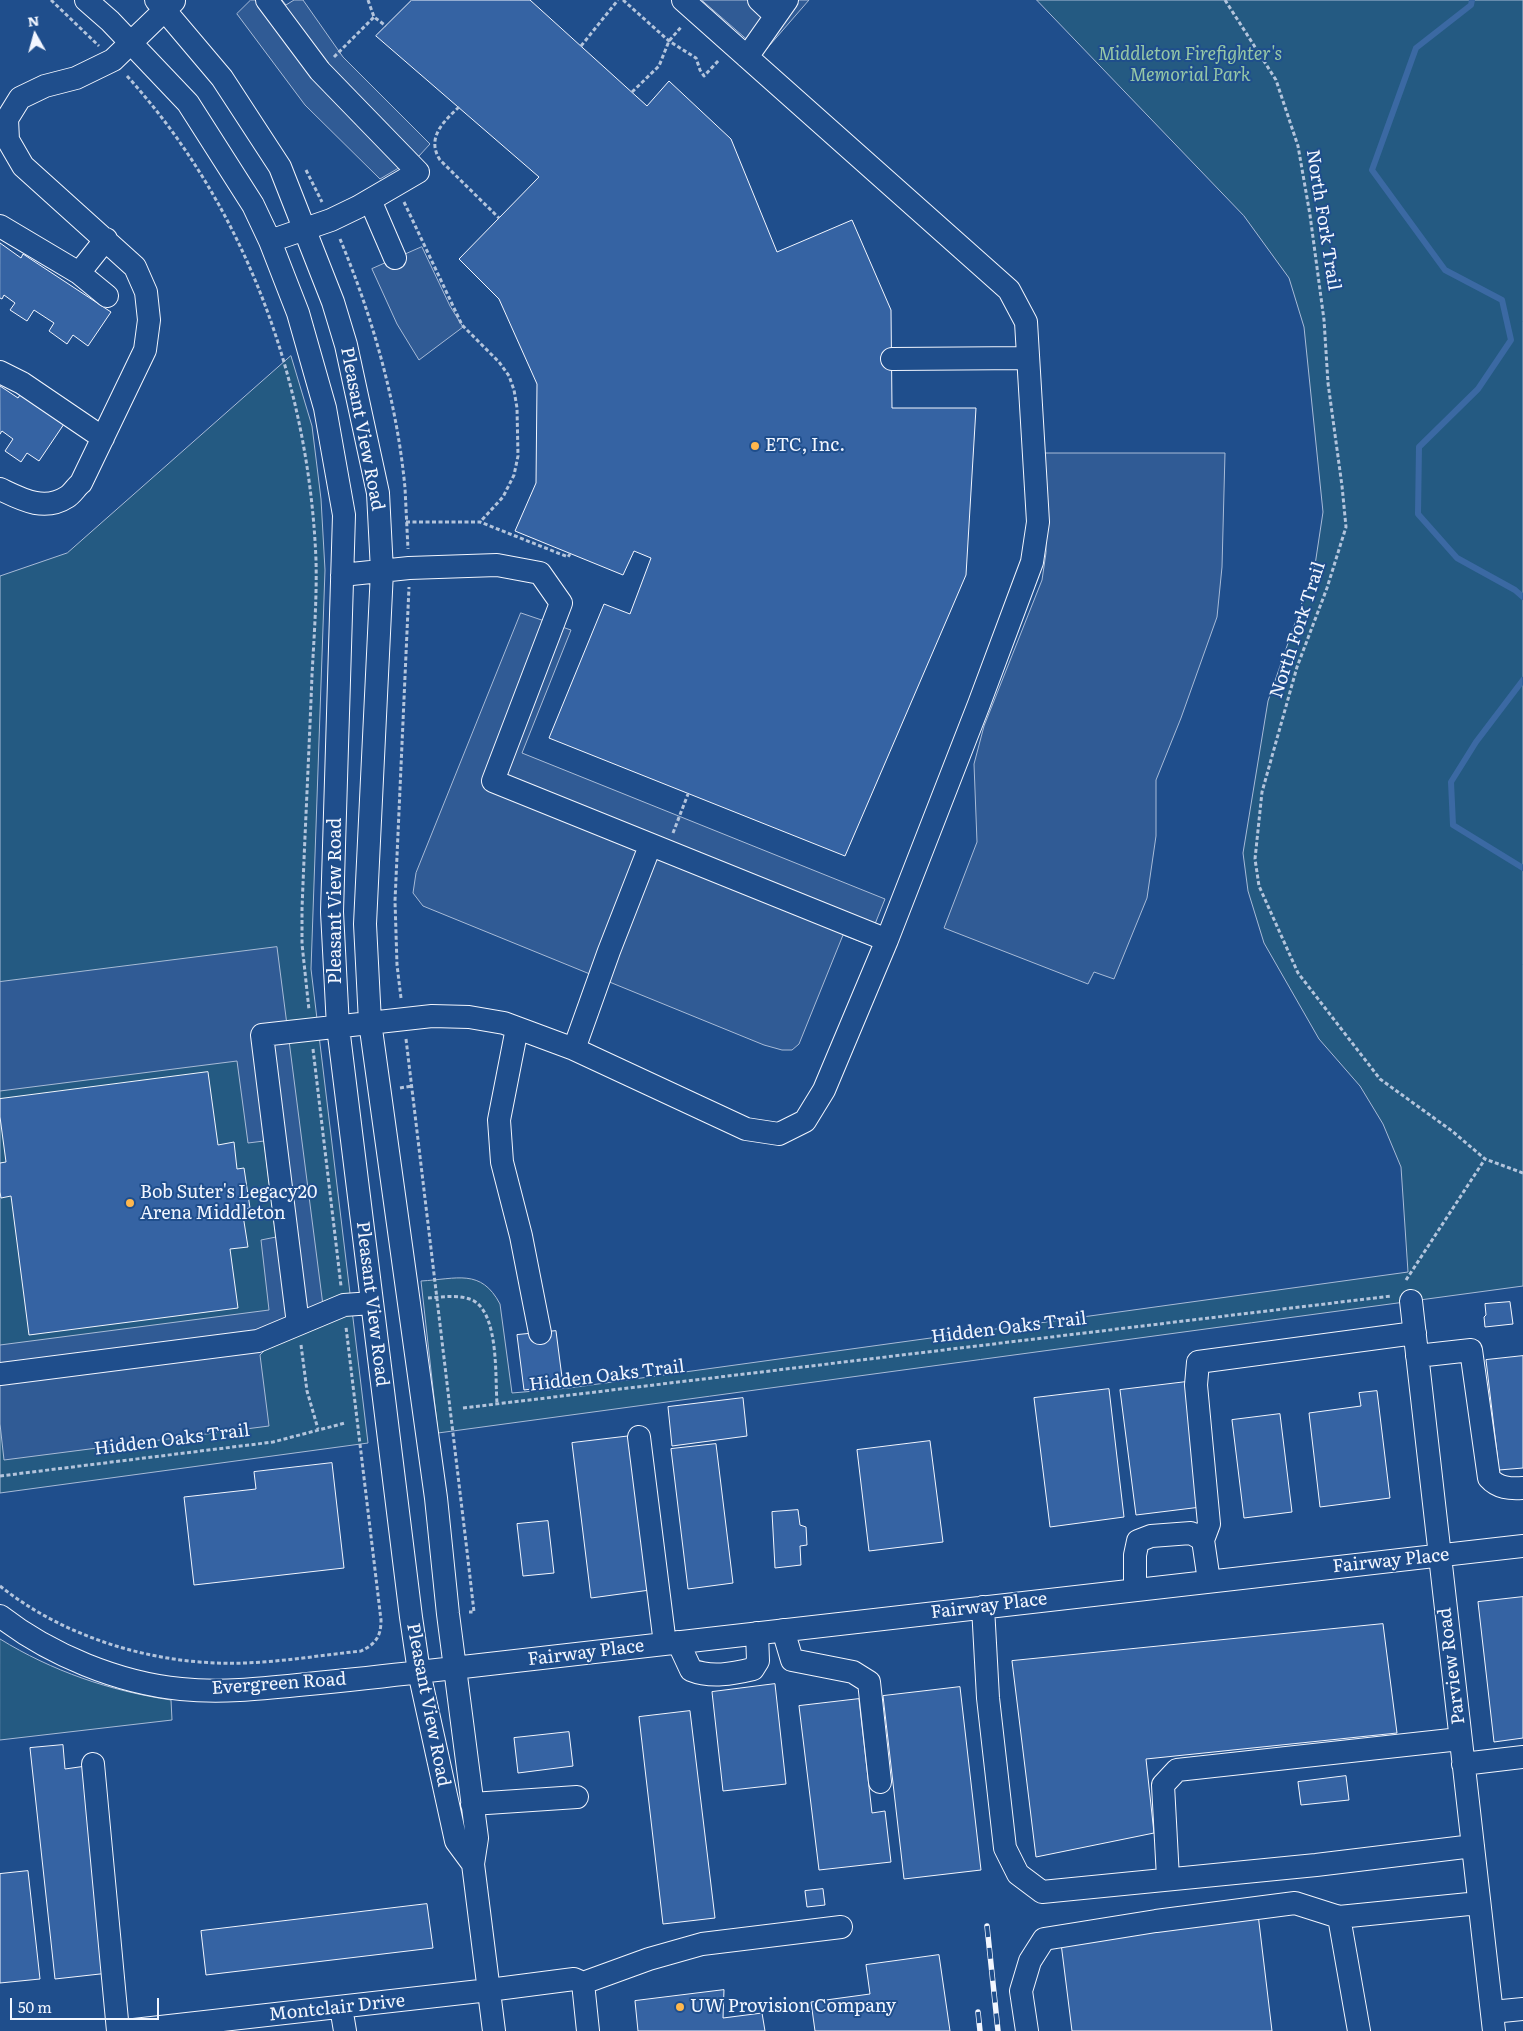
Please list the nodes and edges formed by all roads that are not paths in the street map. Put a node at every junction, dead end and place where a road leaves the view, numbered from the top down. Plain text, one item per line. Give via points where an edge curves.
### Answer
1 (86, 0) edge
2 (267, 0) edge
3 (758, 0) edge
4 (165, 3) edge
5 (689, 6) edge
6 (781, 8) edge
7 (130, 42) junction
8 (740, 51) junction
9 (370, 200) junction
10 (0, 226) edge
11 (304, 228) junction
12 (106, 239) junction
13 (270, 240) junction
14 (395, 258) dead end
15 (79, 273) junction
16 (107, 296) dead end
17 (1028, 358) junction
18 (892, 359) dead end
19 (0, 372) edge
20 (103, 438) junction
21 (0, 488) edge
22 (382, 571) junction
23 (342, 575) junction
24 (658, 849) junction
25 (886, 940) junction
26 (370, 1022) junction
27 (338, 1027) junction
28 (517, 1028) junction
29 (574, 1049) junction
30 (1403, 1295) road end
31 (372, 1303) junction
32 (298, 1324) junction
33 (540, 1332) dead end
34 (1414, 1333) junction
35 (1417, 1356) junction
36 (0, 1374) edge
37 (639, 1437) dead end
38 (1523, 1488) edge
39 (1202, 1540) junction
40 (1523, 1546) edge
41 (1439, 1556) junction
42 (1209, 1581) junction
43 (1135, 1590) junction
44 (983, 1607) junction
45 (0, 1616) edge
46 (782, 1630) junction
47 (757, 1633) junction
48 (671, 1643) junction
49 (455, 1668) junction
50 (419, 1672) junction
51 (1460, 1739) junction
52 (1523, 1758) edge
53 (93, 1764) dead end
54 (1463, 1764) junction
55 (880, 1782) dead end
56 (577, 1797) dead end
57 (472, 1804) junction
58 (1473, 1846) junction
59 (473, 1864) junction
60 (1168, 1878) junction
61 (1479, 1903) junction
62 (1339, 1916) junction
63 (841, 1927) dead end
64 (584, 1983) junction
65 (490, 1990) junction
66 (341, 2007) junction
67 (1523, 2009) edge
68 (1493, 2021) edge
69 (139, 2030) edge
70 (118, 2031) edge
71 (345, 2031) edge
72 (494, 2031) edge
73 (588, 2031) edge
74 (1026, 2031) edge
75 (1359, 2031) edge

1 - 7 street, Pleasant View Road
2 - 9 street via 320,71 418,172
3 - 6 street
4 - 7 street
4 - 11 street, Pleasant View Road via 222,78 275,159
5 - 8 street
6 - 8 street
7 - 12 street via 113,60 76,78 45,86 20,98 7,119 8,140 23,166
7 - 13 street, Pleasant View Road via 188,103 253,204
8 - 17 street via 1009,290 1026,322
9 - 11 street via 331,220
9 - 14 street
10 - 15 street
11 - 13 street
11 - 22 street, Pleasant View Road via 346,345 378,493
12 - 15 street
12 - 20 street via 135,267 146,292 149,320 145,350
13 - 23 street, Pleasant View Road via 298,313 325,408 344,515
15 - 16 street
17 - 18 street
17 - 25 street via 1038,522 1032,562
19 - 20 street via 22,383
20 - 21 street via 81,483 66,497 45,504 26,501
22 - 23 street
22 - 24 street via 497,565 540,572 561,603 494,781
22 - 26 street, Pleasant View Road via 365,924
23 - 27 street, Pleasant View Road via 332,912
24 - 25 street
24 - 29 street via 609,951
25 - 29 street via 824,1090 806,1121 779,1134 746,1128
26 - 27 street
26 - 28 street via 432,1016 469,1017
26 - 49 street, Pleasant View Road via 436,1498
27 - 31 street, Pleasant View Road
27 - 32 street via 262,1035
28 - 29 street
28 - 33 street via 499,1120 502,1162
30 - 34 street, Parview Road
31 - 32 street via 344,1304
31 - 50 street, Pleasant View Road
32 - 36 street via 258,1341
34 - 35 street, Parview Road
34 - 39 street via 1198,1362 1196,1385 1209,1524
35 - 38 street via 1471,1350 1489,1478 1495,1484 1512,1489
35 - 41 street, Parview Road
37 - 48 street
39 - 42 street
39 - 43 street via 1191,1533 1151,1536 1138,1541
40 - 41 street, Fairway Place
41 - 42 street, Fairway Place
41 - 51 street, Parview Road
42 - 43 street, Fairway Place
43 - 44 street, Fairway Place
44 - 46 street, Fairway Place
44 - 60 street via 988,1698 1005,1848 1018,1874 1042,1892
45 - 50 street, Evergreen Road via 16,1629 75,1661 140,1682 181,1689 240,1691
46 - 47 street, Fairway Place
46 - 55 street via 792,1660 853,1672 869,1682
47 - 48 street, Fairway Place
47 - 48 street via 758,1661 752,1669 736,1673 702,1675 692,1670
48 - 49 street, Fairway Place
49 - 50 street, Evergreen Road
49 - 57 street, Pleasant View Road
50 - 59 street, Pleasant View Road via 456,1841
51 - 54 street, Parview Road
51 - 60 street via 1177,1770 1163,1784
52 - 54 street
53 - 70 street
54 - 58 street, Parview Road
56 - 57 street
57 - 59 street, Pleasant View Road via 477,1838
58 - 60 street via 1316,1865
58 - 61 street, Parview Road
59 - 65 street, Pleasant View Road
61 - 62 street
61 - 68 street, Parview Road
62 - 74 street via 1295,1903 1044,1939 1030,1961 1021,1991
62 - 75 street
63 - 64 street via 702,1944
64 - 65 street, Montclair Drive via 574,1979
64 - 73 street
65 - 66 street, Montclair Drive
65 - 72 street, Pleasant View Road
66 - 69 street, Montclair Drive
66 - 71 street
67 - 68 street

